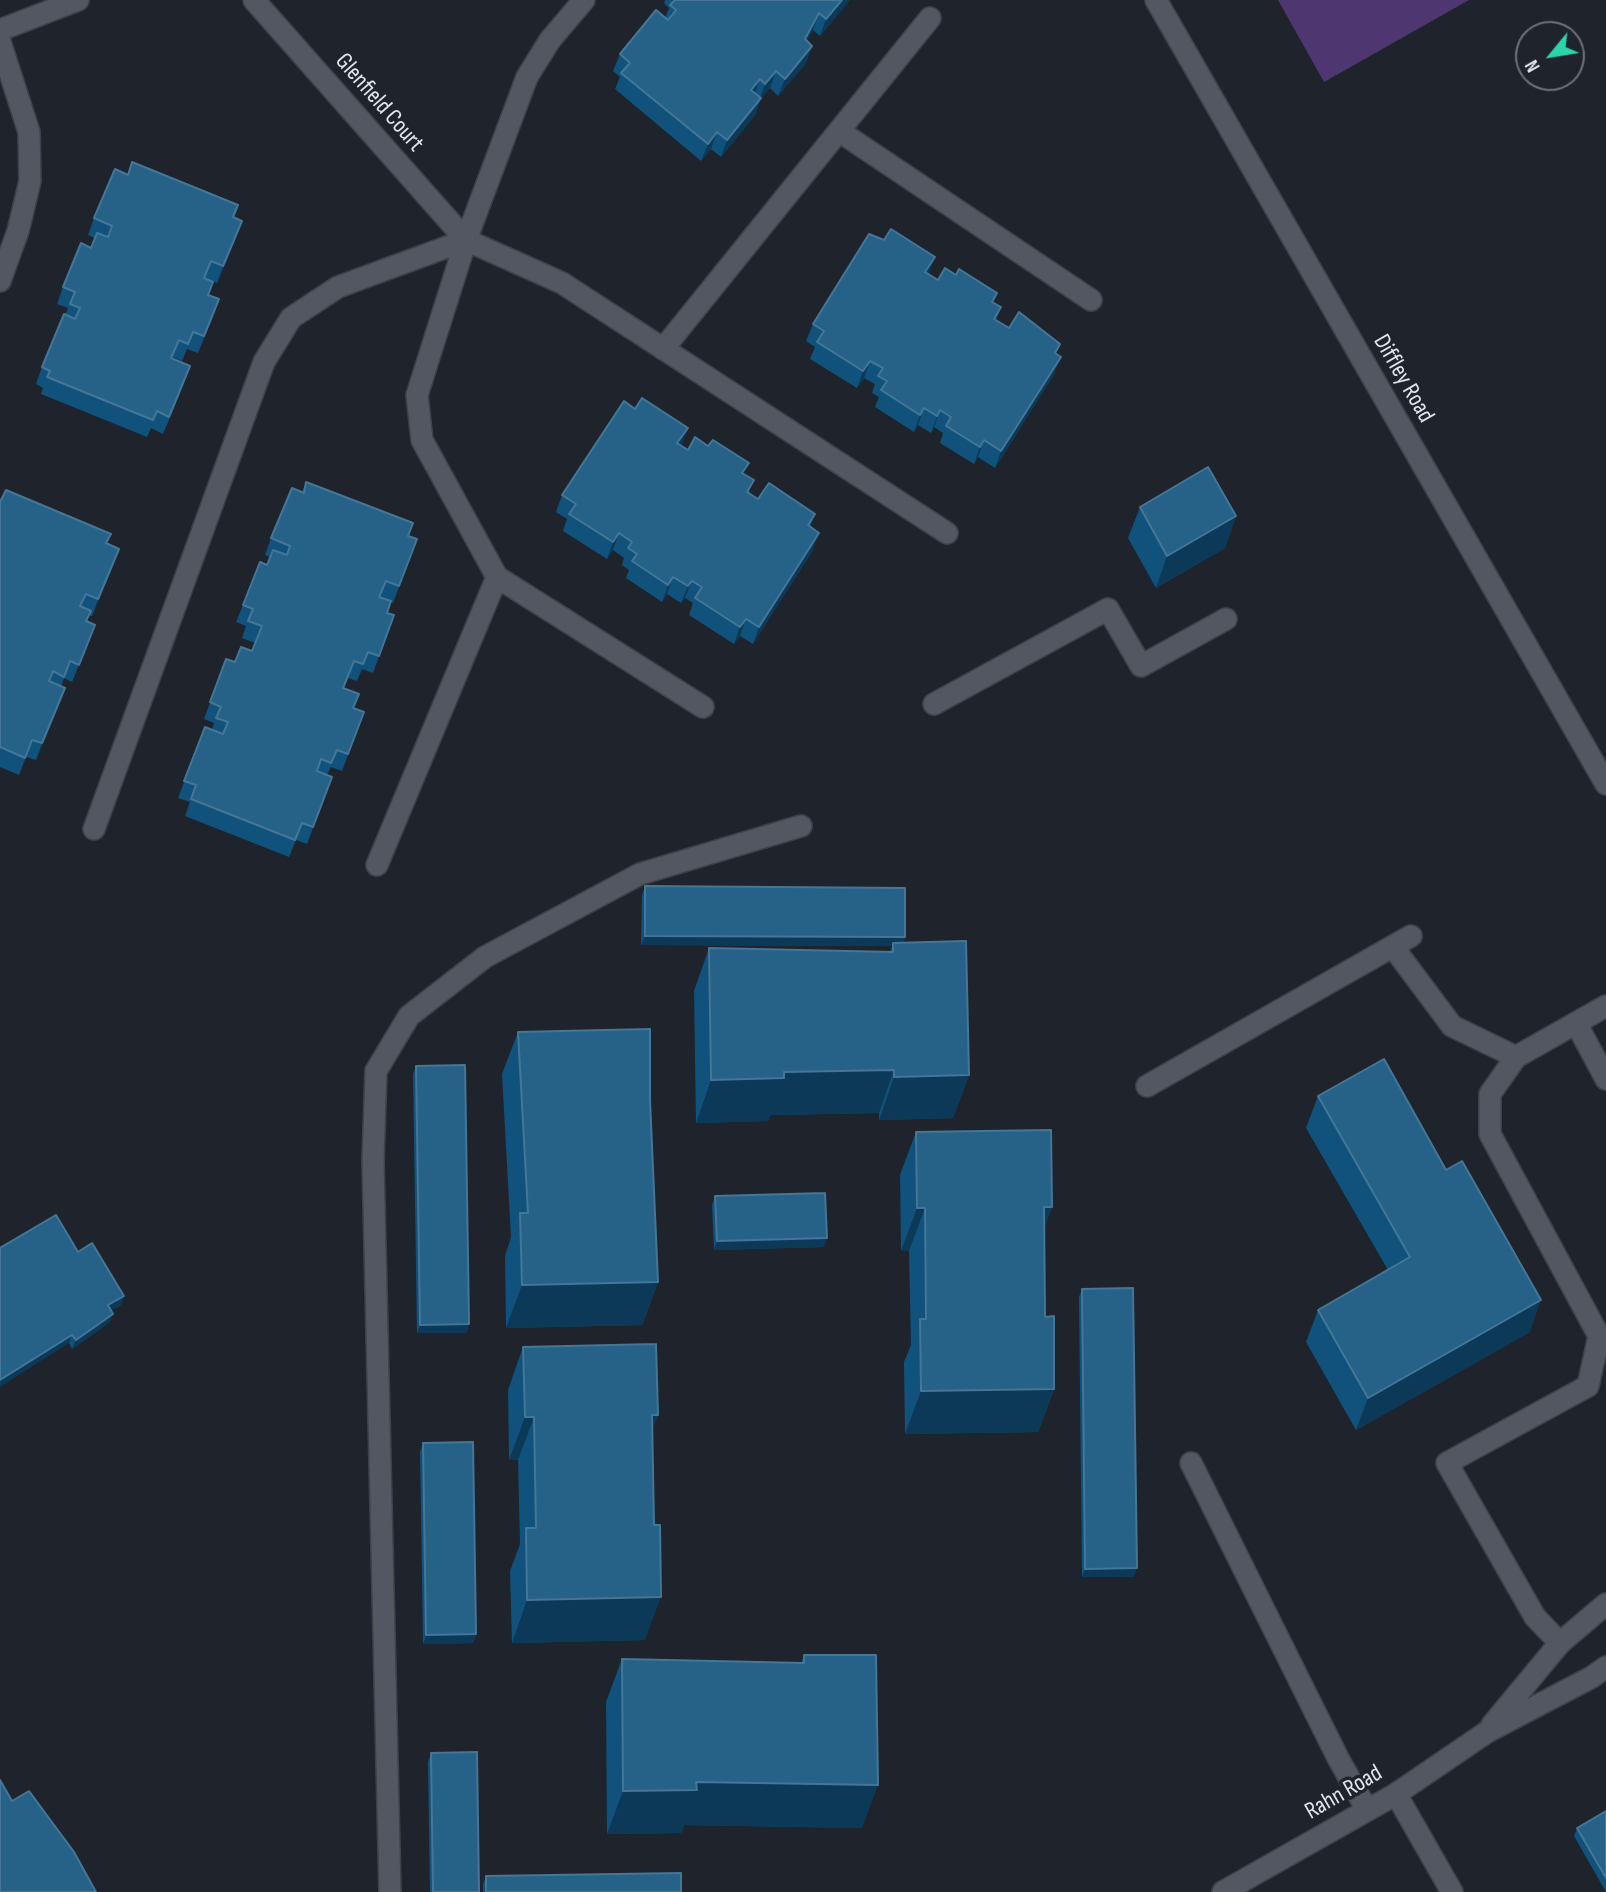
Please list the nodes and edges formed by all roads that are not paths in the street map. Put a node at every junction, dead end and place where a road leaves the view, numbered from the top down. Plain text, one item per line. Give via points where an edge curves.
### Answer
1 (78, 0) edge
2 (254, 0) edge
3 (584, 0) edge
4 (1156, 0) edge
5 (930, 18) dead end
6 (0, 30) edge
7 (0, 42) edge
8 (839, 131) junction
9 (466, 240) junction
10 (0, 281) edge
11 (1091, 300) dead end
12 (663, 349) junction
13 (947, 533) dead end
14 (497, 577) junction
15 (1226, 619) dead end
16 (934, 704) dead end
17 (703, 707) dead end
18 (1606, 784) edge
19 (801, 826) dead end
20 (94, 829) dead end
21 (377, 865) dead end
22 (1606, 1006) edge
23 (1576, 1023) junction
24 (1516, 1057) junction
25 (1606, 1080) edge
26 (1147, 1086) dead end
27 (1598, 1314) edge
28 (1191, 1463) dead end
29 (1606, 1604) edge
30 (1560, 1643) junction
31 (1606, 1667) edge
32 (1486, 1732) junction
33 (1396, 1794) junction
34 (1367, 1810) junction
35 (390, 1892) edge
36 (1223, 1892) edge
37 (1452, 1892) edge

1 - 6 street
2 - 9 street, Glenfield Court
3 - 9 street via 550,40 527,77
4 - 18 street, Diffley Road
5 - 8 street
7 - 10 street via 29,132 30,181
8 - 11 street
8 - 12 street
9 - 12 street via 562,283
9 - 14 street via 417,395 422,439
9 - 20 street via 338,287 291,317 264,362
12 - 13 street
14 - 17 street
14 - 21 street
15 - 16 street via 1141,667 1108,609
19 - 35 street via 640,874 485,957 409,1016 376,1071 373,1175
22 - 23 street
23 - 24 street
23 - 25 street
24 - 26 street via 1452,1026 1402,942
24 - 27 street via 1490,1094 1490,1133
27 - 30 street via 1599,1336 1588,1386 1447,1463 1535,1617
28 - 34 street
29 - 30 street, Rahn Road
30 - 32 street, Rahn Road
31 - 32 street, Rahn Road
32 - 33 street, Rahn Road
33 - 34 street, Rahn Road
33 - 37 street
34 - 36 street, Rahn Road

